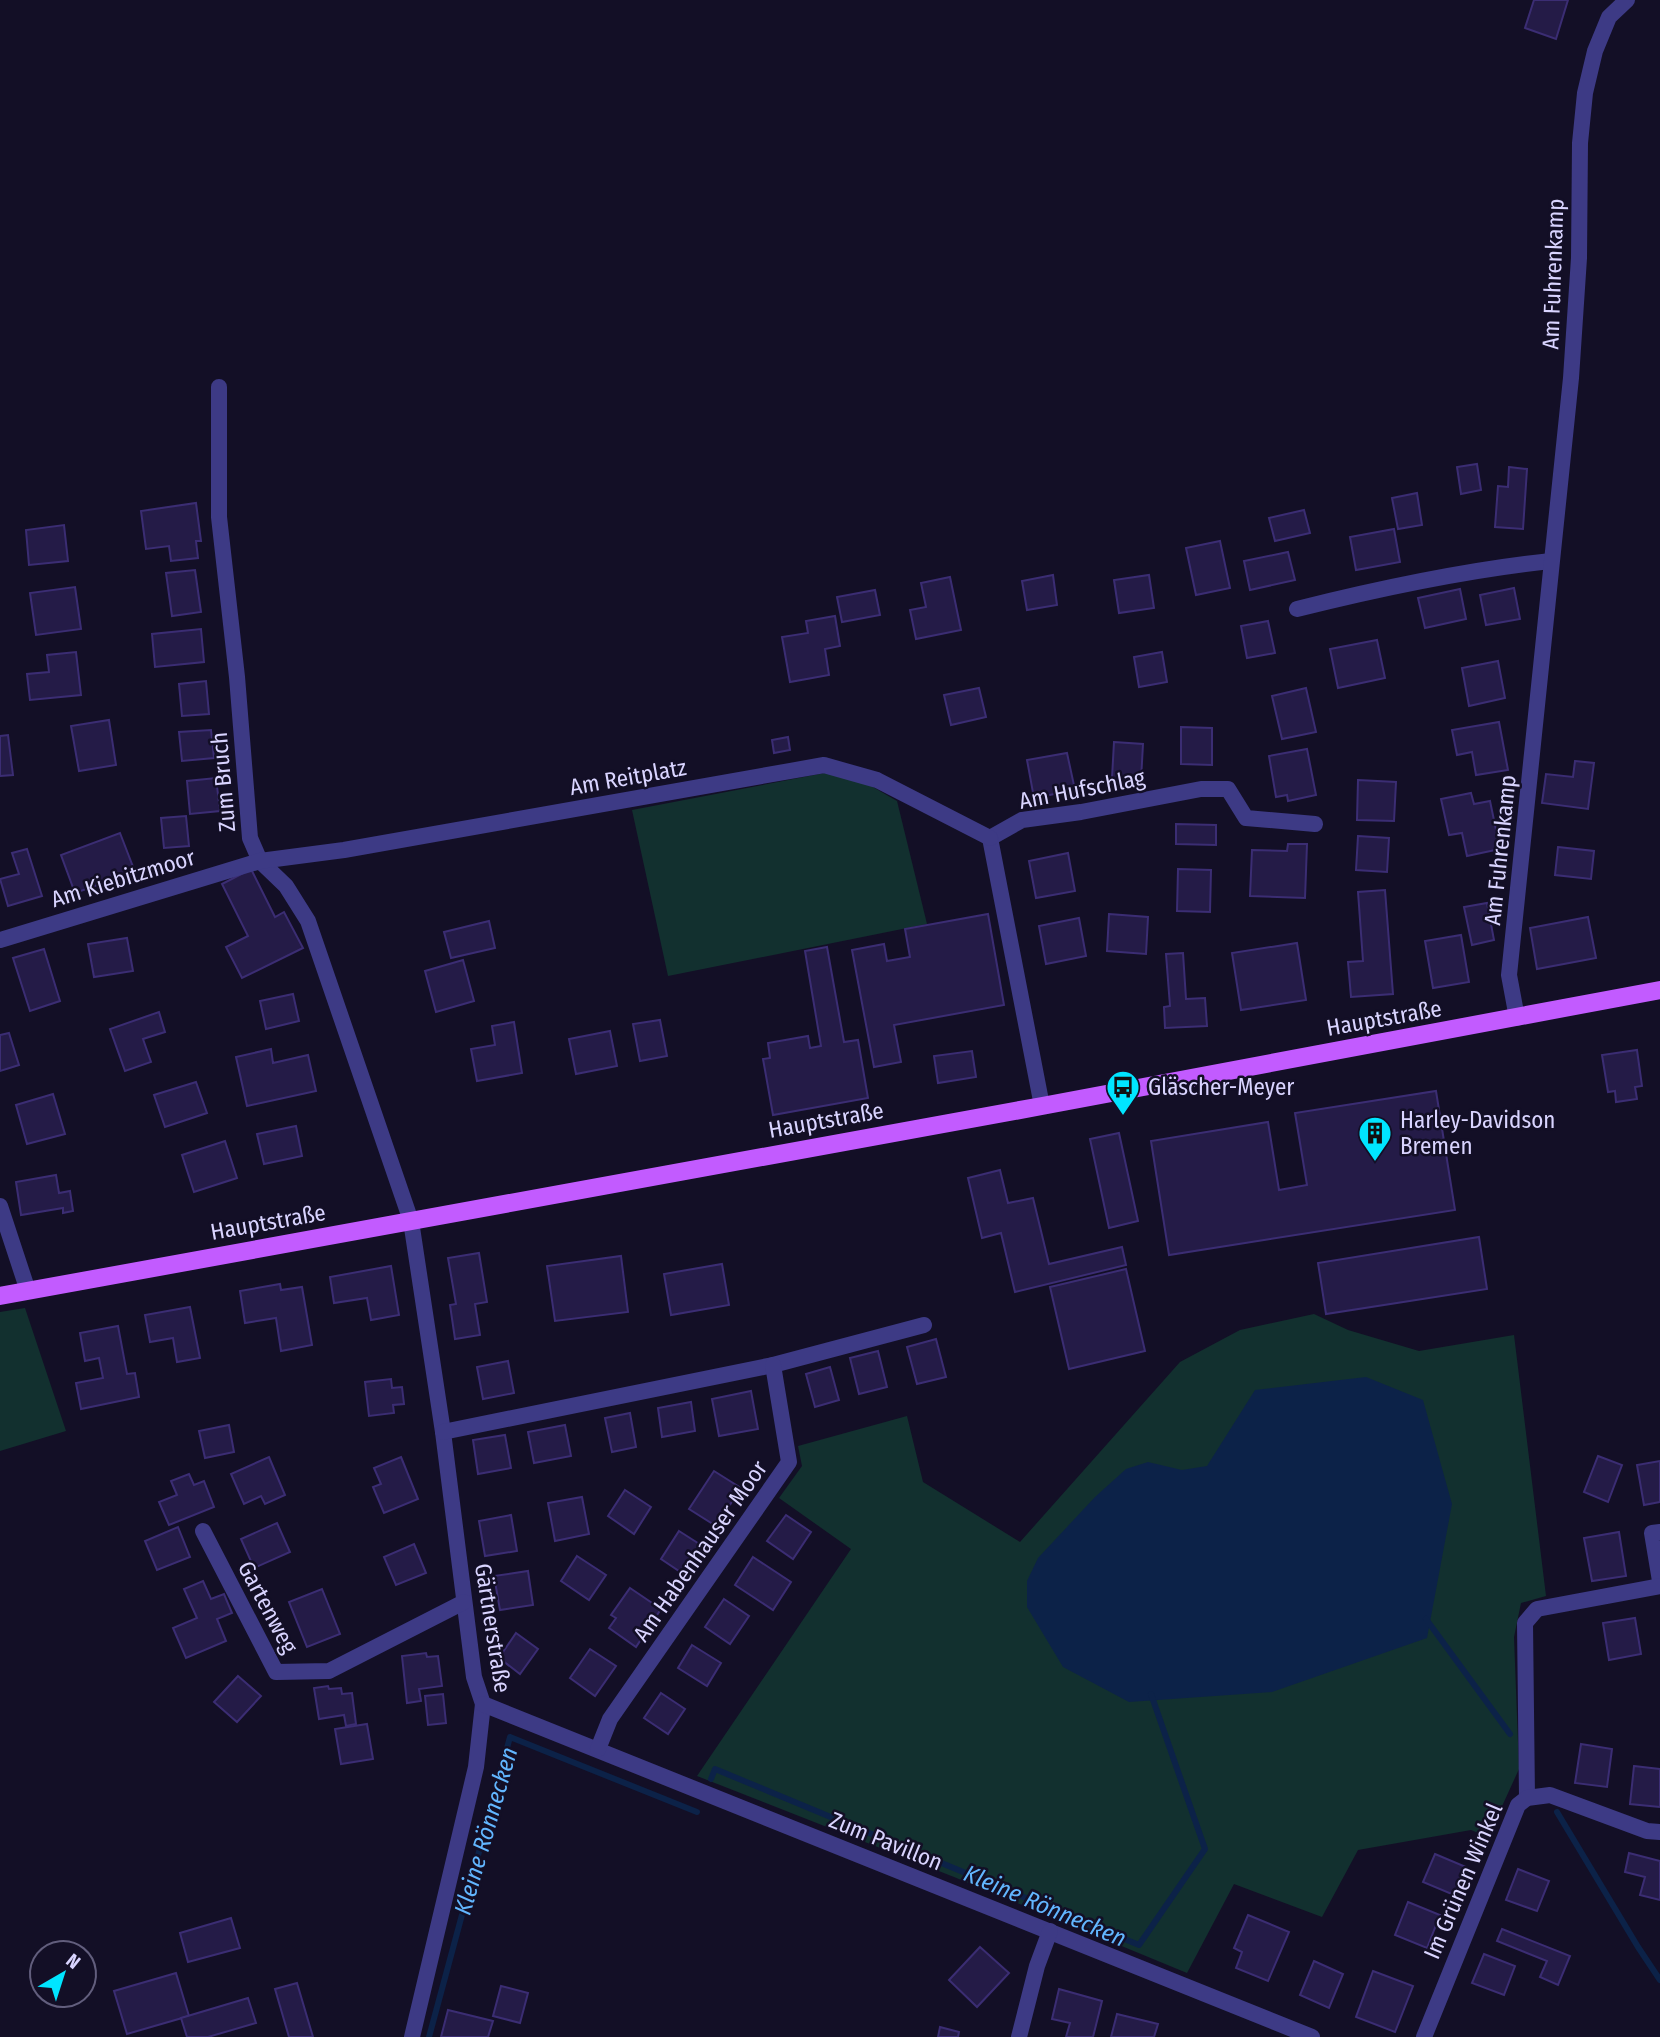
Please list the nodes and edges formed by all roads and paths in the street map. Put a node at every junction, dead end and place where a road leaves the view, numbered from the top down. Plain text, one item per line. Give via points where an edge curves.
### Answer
1 (1627, 0) edge
2 (219, 387) dead end
3 (1551, 561) junction
4 (1297, 609) dead end
5 (1315, 824) dead end
6 (990, 838) junction
7 (260, 861) junction
8 (0, 940) edge
9 (1660, 990) edge
10 (1517, 1018) junction
11 (1042, 1106) junction
12 (0, 1206) edge
13 (411, 1221) junction
14 (28, 1290) junction
15 (0, 1296) edge
16 (924, 1325) dead end
17 (773, 1365) junction
18 (443, 1432) junction
19 (203, 1531) dead end
20 (1660, 1532) edge
21 (1660, 1583) edge
22 (464, 1601) junction
23 (483, 1704) junction
24 (598, 1749) junction
25 (1527, 1798) junction
26 (1660, 1832) edge
27 (1050, 1931) junction
28 (412, 2037) edge
29 (1019, 2037) edge
30 (1312, 2037) edge
31 (1424, 2037) edge

1 - 3 street, Am Fuhrenkamp via 1609,17 1585,93 1572,378
2 - 7 street, Zum Bruch via 219,517 250,838
3 - 4 street via 1404,583
3 - 10 street, Am Fuhrenkamp via 1509,975
5 - 6 street, Am Hufschlag via 1245,818 1228,789 1201,789 1022,820
6 - 7 street, Am Reitplatz via 877,780 824,765
6 - 11 street
7 - 8 street, Am Kiebitzmoor
7 - 13 street, Zum Bruch via 286,886 308,921
9 - 10 main road, Hauptstraße
10 - 11 main road, Hauptstraße
11 - 13 main road, Hauptstraße
12 - 14 street
13 - 14 main road, Hauptstraße
13 - 18 street, Gärtnerstraße
14 - 15 main road, Hauptstraße
16 - 17 street
17 - 18 street
17 - 24 street, Am Habenhauser Moor via 789,1462 610,1719
18 - 22 street, Gärtnerstraße
19 - 22 street, Gartenweg via 276,1672 330,1671
20 - 21 street via 1652,1534
21 - 25 street via 1536,1609 1525,1623
22 - 23 street, Gärtnerstraße via 474,1677
23 - 24 street, Zum Pavillon
23 - 28 street, Gärtnerstraße via 476,1768
24 - 27 street, Zum Pavillon
25 - 26 street, Im Grünen Winkel via 1550,1795
25 - 31 street, Im Grünen Winkel via 1518,1805
27 - 29 street
27 - 30 street, Zum Pavillon

